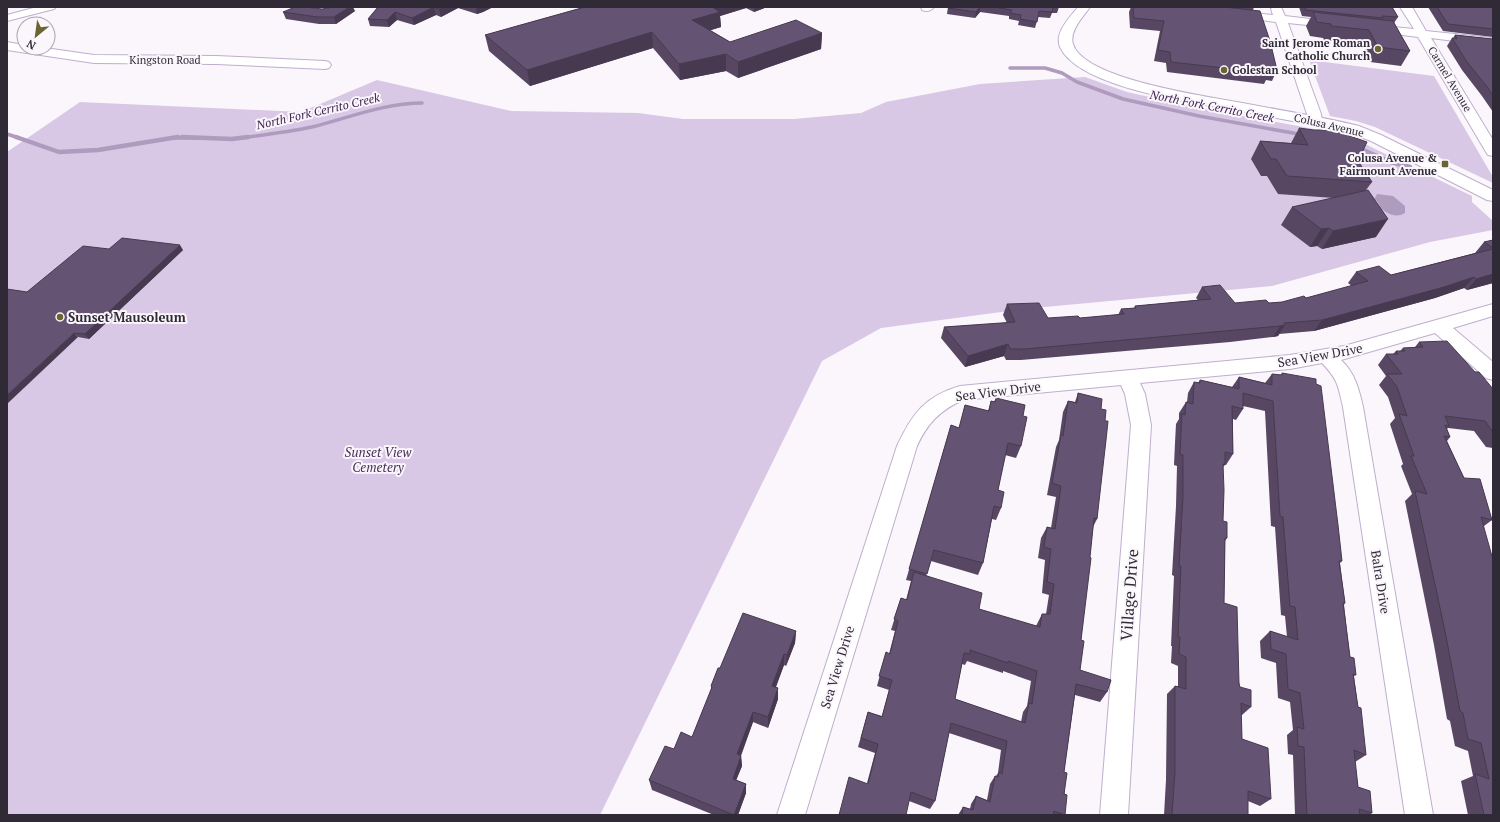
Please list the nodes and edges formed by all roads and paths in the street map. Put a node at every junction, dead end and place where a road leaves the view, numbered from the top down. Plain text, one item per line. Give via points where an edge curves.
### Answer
1 (50, 7) edge
2 (1084, 7) edge
3 (1276, 7) edge
4 (1406, 7) edge
5 (1228, 14) edge
6 (7, 18) edge
7 (1281, 19) junction
8 (1344, 26) edge
9 (1360, 27) edge
10 (1423, 34) junction
11 (1493, 42) edge
12 (7, 46) edge
13 (325, 65) dead end
14 (1315, 121) junction
15 (1493, 152) edge
16 (1493, 196) edge
17 (1493, 310) edge
18 (1439, 326) junction
19 (1326, 356) junction
20 (1493, 373) edge
21 (1128, 376) junction
22 (791, 815) edge
23 (1114, 815) edge
24 (1419, 815) edge

1 - 6 street
2 - 14 street, Colusa Avenue via 1069,30 1067,47 1076,58 1096,70 1154,90
3 - 7 street
4 - 10 street, Carmel Avenue
5 - 7 street
7 - 8 street
7 - 14 street
9 - 10 street
10 - 11 street
10 - 15 street, Carmel Avenue
12 - 13 street, Kingston Road via 94,59 216,60
14 - 16 street, Colusa Avenue via 1371,135
17 - 18 street, Sea View Drive
18 - 19 street, Sea View Drive
18 - 20 street
19 - 21 street, Sea View Drive via 1290,362
19 - 24 street, Balra Drive via 1342,372 1353,407
21 - 22 street, Sea View Drive via 960,393 941,400 925,413 907,446
21 - 23 street, Village Drive via 1135,394 1141,425

